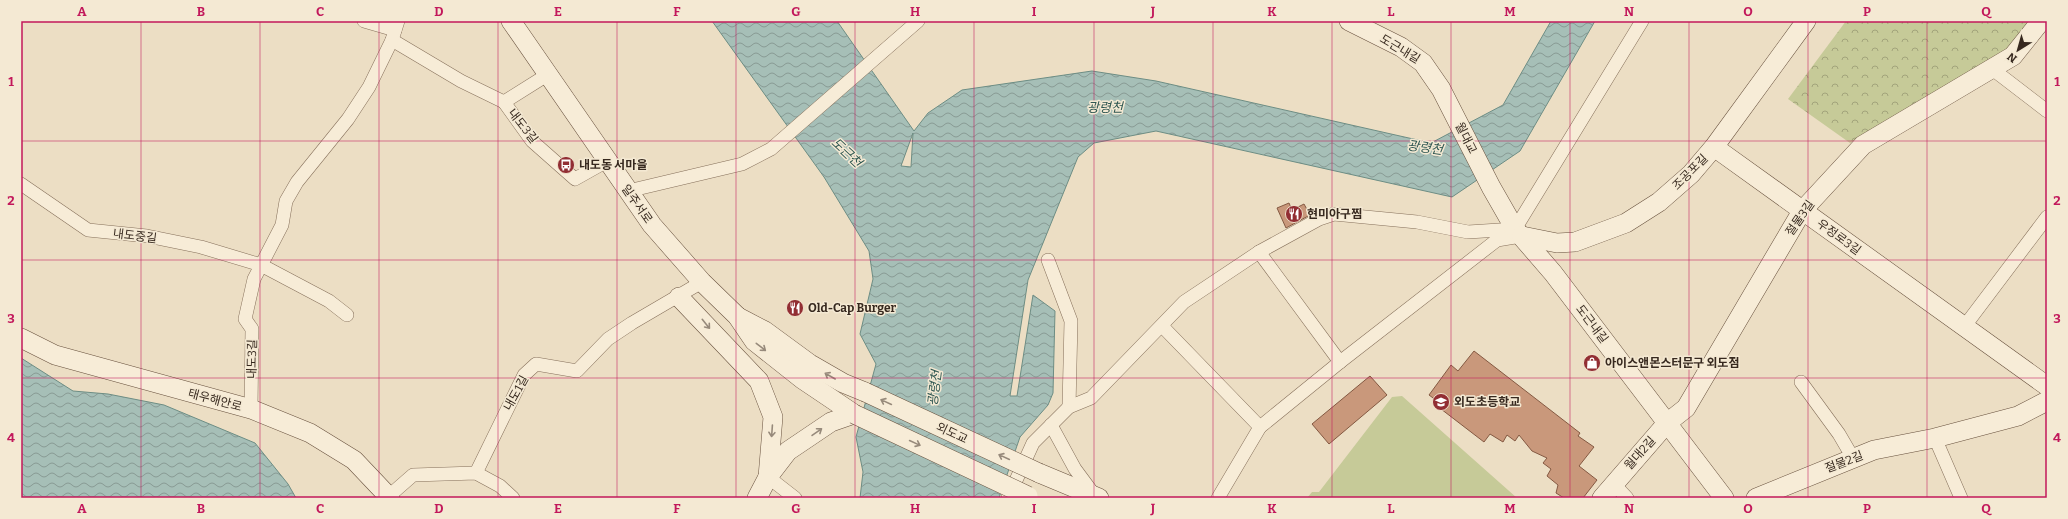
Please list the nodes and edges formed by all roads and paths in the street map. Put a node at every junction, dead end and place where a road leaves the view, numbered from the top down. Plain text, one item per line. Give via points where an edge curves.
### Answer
1 (364, 21) edge
2 (511, 21) edge
3 (918, 21) edge
4 (1349, 21) edge
5 (1642, 21) edge
6 (1806, 21) edge
7 (2041, 21) edge
8 (395, 31) edge
9 (1991, 68) junction
10 (546, 75) junction
11 (1441, 89) joint
12 (504, 102) junction
13 (2047, 111) edge
14 (1714, 147) junction
15 (607, 161) junction
16 (21, 184) edge
17 (1491, 187) joint
18 (628, 191) junction
19 (1802, 211) junction
20 (2047, 217) edge
21 (1519, 232) junction
22 (1259, 252) junction
23 (1048, 260) dead end
24 (261, 265) junction
25 (702, 282) junction
26 (679, 297) junction
27 (347, 315) dead end
28 (737, 316) junction
29 (1162, 326) junction
30 (1964, 326) junction
31 (21, 338) edge
32 (1340, 362) junction
33 (1801, 382) dead end
34 (2047, 386) edge
35 (865, 392) joint
36 (2047, 401) edge
37 (1069, 407) junction
38 (250, 409) junction
39 (854, 414) junction
40 (1667, 423) junction
41 (1051, 425) junction
42 (1260, 427) junction
43 (1935, 438) junction
44 (1853, 458) junction
45 (476, 473) junction
46 (768, 477) junction
47 (1608, 491) edge
48 (389, 497) edge
49 (1030, 497) edge
50 (1097, 497) edge
51 (513, 498) edge
52 (757, 498) edge
53 (795, 498) edge
54 (1008, 498) edge
55 (1218, 498) edge
56 (1627, 498) edge
57 (1724, 498) edge
58 (1756, 498) edge
59 (1961, 498) edge

1 - 8 street, 내도3길
2 - 10 street, 일주서로
3 - 18 street via 771,149 742,164
4 - 11 street, 도근내길 via 1401,47 1423,63
5 - 21 street
6 - 14 street, 조공포길
7 - 9 street, 절물3길 via 2013,56
8 - 12 street, 내도3길 via 461,81
8 - 24 street, 내도3길 via 369,87 348,119 297,182 286,201 282,225
9 - 13 street
9 - 19 street, 절물3길 via 1863,145
10 - 12 street
10 - 15 street, 일주서로
11 - 17 street, 월대교
12 - 15 street, 내도3길 via 532,141 575,178
14 - 19 street, 우정로3길
14 - 21 street, 조공포길 via 1692,174 1659,202 1626,223 1575,242 1557,243
15 - 18 street, 일주서로
16 - 24 street, 내도중길 via 88,230 147,236 201,247
17 - 21 street, 도근내길
18 - 25 street, 일주서로 via 652,225
19 - 30 street, 우정로3길
19 - 40 street, 절물3길 via 1686,408
20 - 30 street
21 - 22 street via 1468,232 1424,222 1334,214 1319,219
21 - 32 street via 1497,240
21 - 40 street, 도근내길
22 - 29 street via 1184,302
22 - 32 street
23 - 37 street via 1071,322
24 - 27 street via 329,301
24 - 38 street, 내도3길 via 254,278 244,319 252,330
25 - 26 street, 내도1길
25 - 28 street, 일주서로
26 - 45 street, 내도1길 via 608,339 577,371 536,364 524,375
26 -> 46 street via 759,381 773,417
35 -> 28 street, 일주서로 via 842,383 810,364 765,331
28 -> 39 street, 일주서로 via 754,341 802,379
29 - 37 street via 1091,398
29 - 42 street
30 - 34 street, 우정로3길
31 - 38 street, 태우해안로 via 55,355
32 - 42 street
33 - 44 street
50 -> 35 street, 외도교, bridge via 1039,473
36 - 43 street, 절물2길 via 2018,416
37 - 41 street
38 - 48 street, 태우해안로 via 316,436 354,460
46 -> 39 street via 788,451 831,422
39 -> 49 street, 외도교, bridge
40 - 47 street, 월대2길
40 - 57 street, 도근내길
41 - 50 street via 1075,469
41 - 54 street via 1033,443
42 - 55 street
43 - 44 street, 절물2길 via 1874,450
43 - 59 street
44 - 58 street, 절물2길
45 - 48 street via 413,475
45 - 51 street via 500,486
46 - 52 street
46 - 53 street
47 - 56 street, 월대2길

